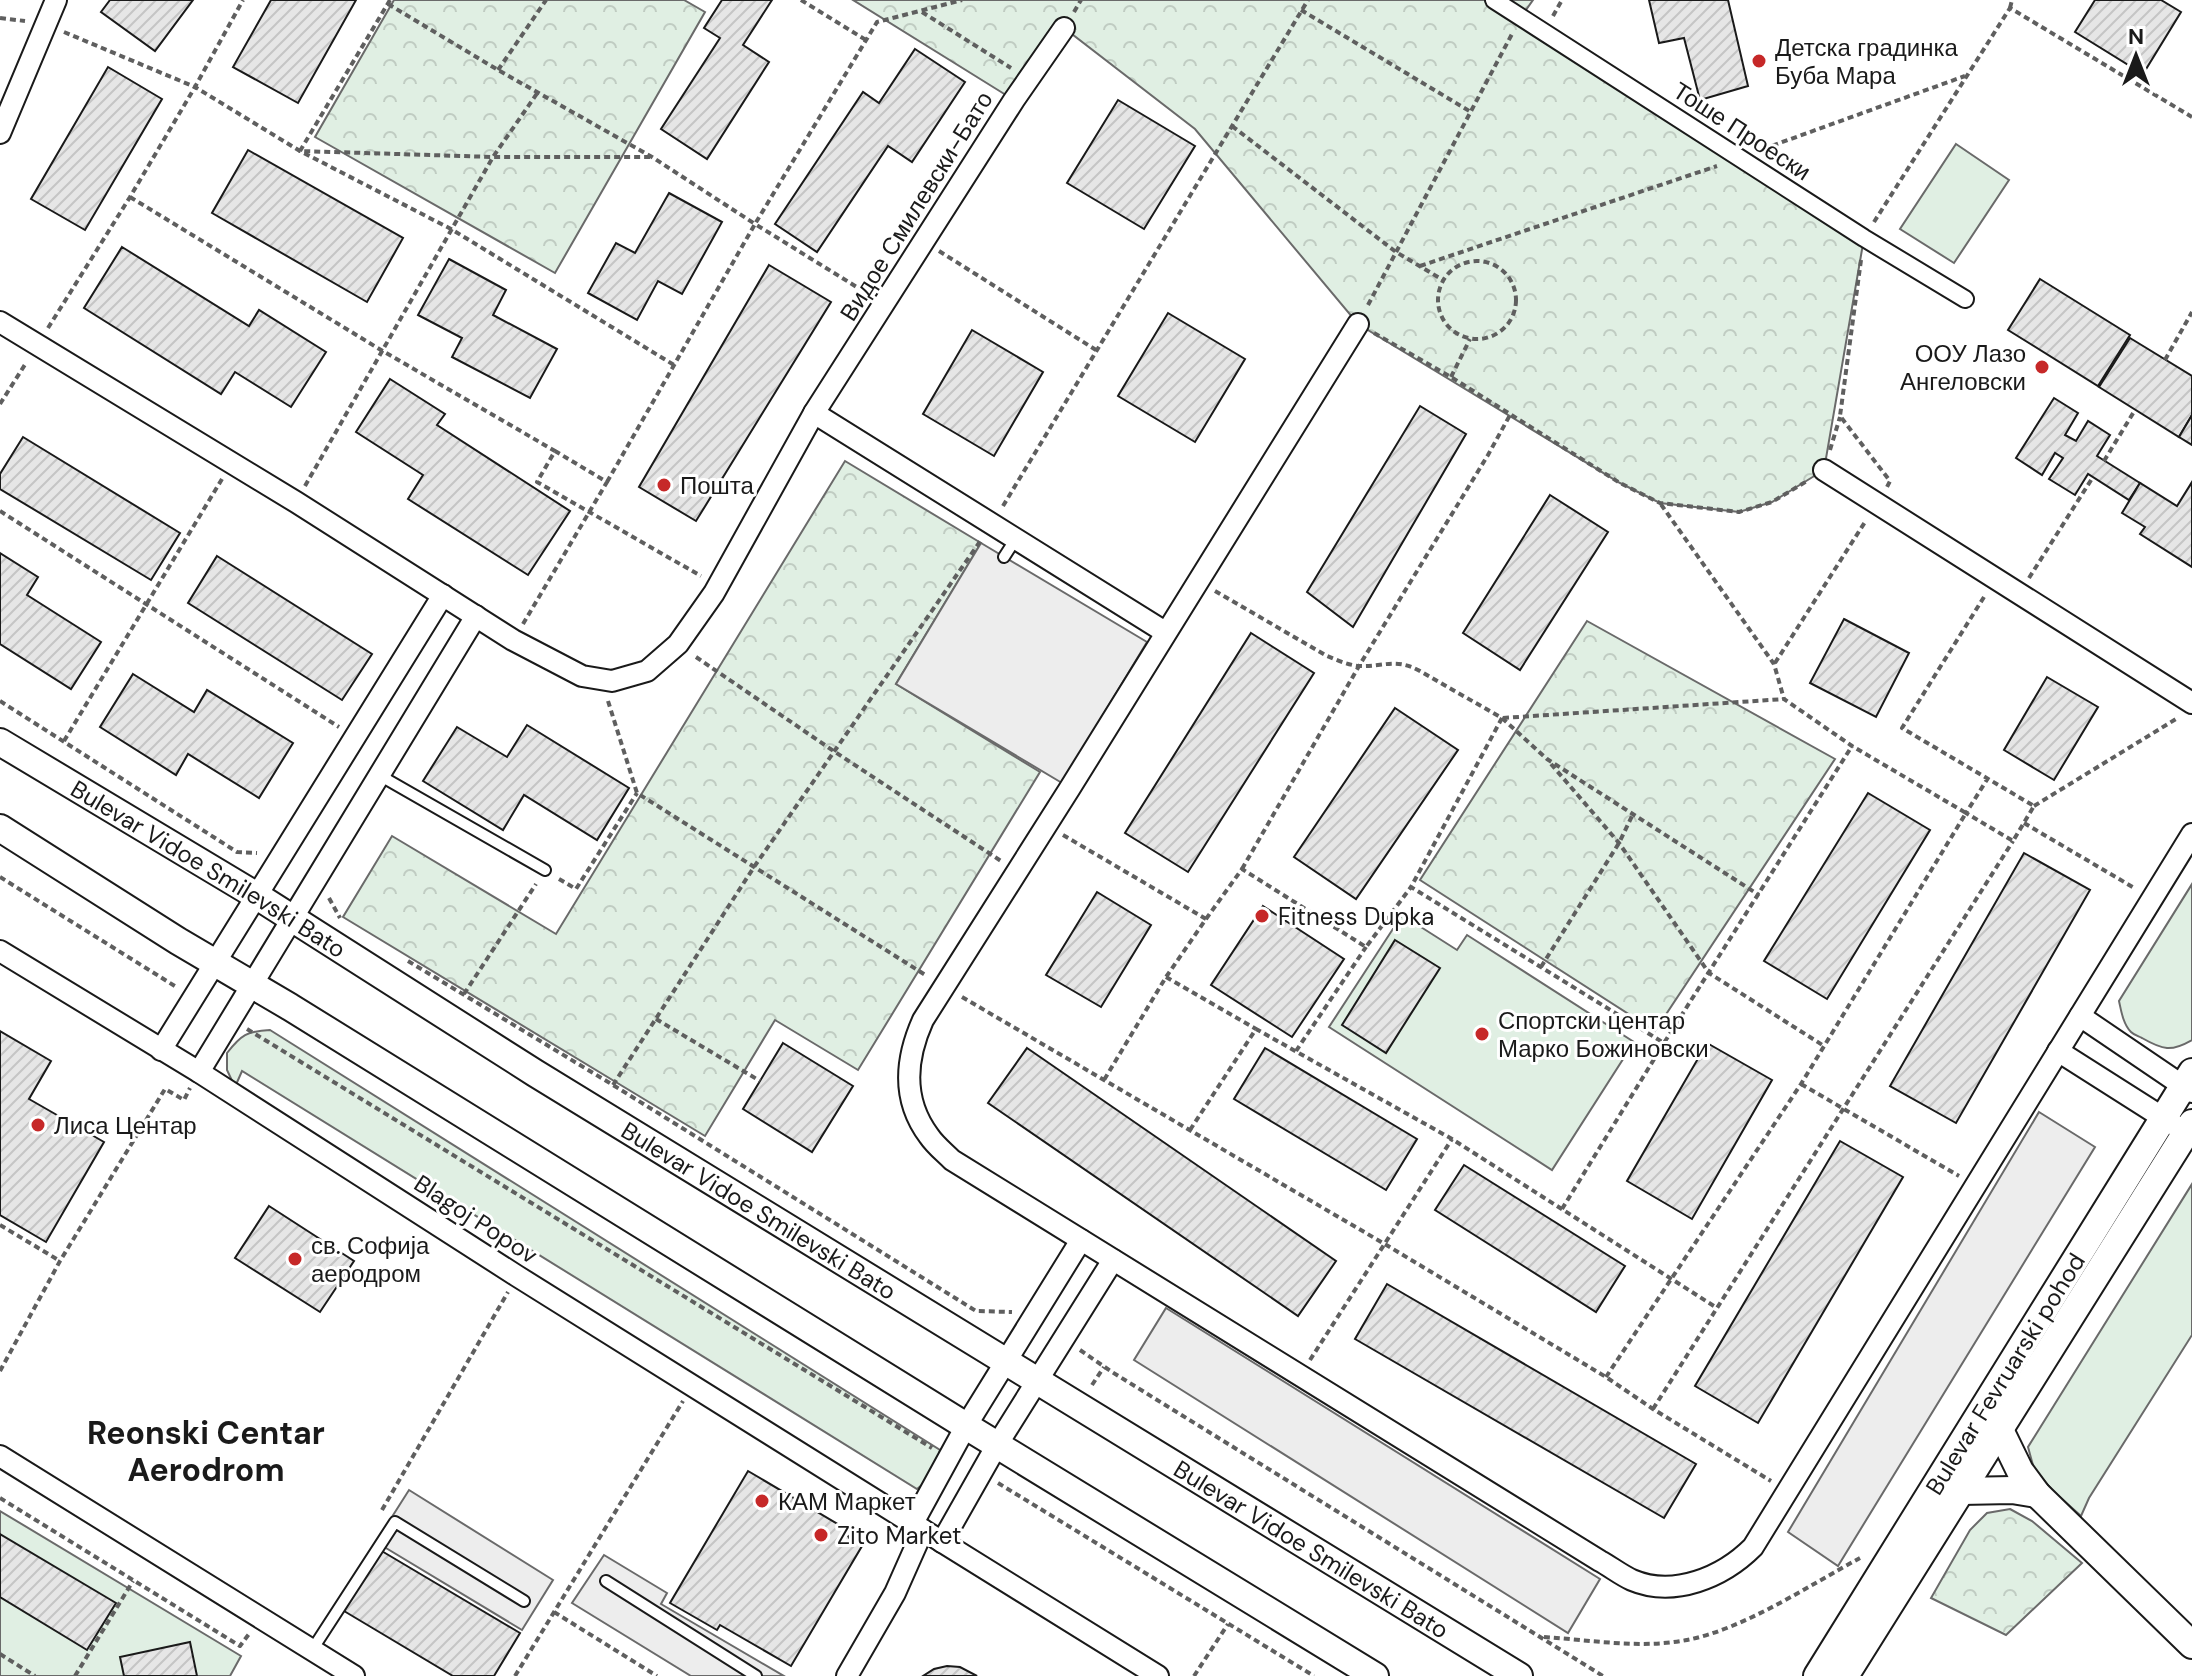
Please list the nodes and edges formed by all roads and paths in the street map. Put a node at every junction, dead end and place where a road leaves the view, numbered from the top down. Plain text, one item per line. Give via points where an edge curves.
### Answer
1 (56, 0) edge
2 (243, 0) edge
3 (546, 0) edge
4 (801, 0) edge
5 (962, 0) edge
6 (1308, 0) edge
7 (1494, 0) edge
8 (2012, 0) edge
9 (389, 2) edge
10 (2010, 8) junction
11 (1301, 10) junction
12 (922, 12) junction
13 (1521, 17) junction
14 (45, 24) junction
15 (1064, 28) dead end
16 (866, 40) junction
17 (498, 70) junction
18 (1968, 75) junction
19 (1029, 79) junction
20 (195, 87) junction
21 (538, 92) junction
22 (1471, 112) junction
23 (2192, 117) edge
24 (1231, 126) junction
25 (0, 133) edge
26 (300, 151) junction
27 (493, 157) junction
28 (652, 157) junction
29 (1740, 158) junction
30 (130, 197) junction
31 (755, 224) junction
32 (451, 229) junction
33 (1864, 238) junction
34 (924, 242) junction
35 (1396, 252) junction
36 (1420, 266) junction
37 (1443, 280) junction
38 (1965, 299) dead end
39 (884, 304) junction
40 (2192, 312) edge
41 (0, 322) edge
42 (1358, 324) junction
43 (1470, 339) junction
44 (37, 346) junction
45 (381, 350) junction
46 (1096, 350) junction
47 (2165, 360) dead end
48 (674, 365) junction
49 (1451, 377) junction
50 (0, 404) edge
51 (2135, 410) dead end
52 (814, 413) junction
53 (1510, 415) junction
54 (1840, 416) junction
55 (555, 451) junction
56 (2104, 461) dead end
57 (231, 464) junction
58 (1824, 470) junction
59 (2093, 477) dead end
60 (607, 482) junction
61 (296, 502) junction
62 (1660, 503) junction
63 (1877, 503) junction
64 (0, 511) edge
65 (589, 513) junction
66 (991, 525) junction
67 (1995, 579) junction
68 (1197, 581) junction
69 (717, 585) junction
70 (2019, 593) junction
71 (443, 595) junction
72 (146, 604) junction
73 (476, 616) junction
74 (1165, 632) junction
75 (513, 640) junction
76 (678, 644) junction
77 (1774, 664) junction
78 (1359, 666) junction
79 (600, 679) junction
80 (1784, 699) junction
81 (0, 701) edge
82 (2185, 710) edge
83 (1502, 718) junction
84 (355, 738) junction
85 (64, 741) junction
86 (0, 742) edge
87 (1852, 746) junction
88 (835, 752) junction
89 (1547, 759) junction
90 (379, 775) junction
91 (1988, 778) junction
92 (637, 793) junction
93 (2034, 806) junction
94 (1966, 813) junction
95 (1633, 814) junction
96 (2024, 823) junction
97 (1047, 825) junction
98 (0, 828) edge
99 (2192, 834) edge
100 (2013, 841) junction
101 (1619, 843) junction
102 (257, 853) dead end
103 (754, 867) junction
104 (1242, 869) junction
105 (545, 870) junction
106 (1016, 871) junction
107 (0, 877) edge
108 (1411, 887) junction
109 (328, 895) dead end
110 (1759, 895) junction
111 (257, 896) junction
112 (2152, 899) junction
113 (292, 918) junction
114 (1206, 919) junction
115 (340, 920) dead end
116 (1366, 947) junction
117 (0, 951) edge
118 (409, 961) dead end
119 (215, 964) junction
120 (1541, 967) junction
121 (1709, 973) junction
122 (1166, 977) junction
123 (251, 985) junction
124 (944, 986) junction
125 (182, 991) dead end
126 (464, 994) junction
127 (2080, 1016) junction
128 (656, 1019) junction
129 (241, 1026) dead end
130 (1256, 1029) junction
131 (1664, 1043) junction
132 (1824, 1046) junction
133 (161, 1050) junction
134 (1296, 1051) junction
135 (2058, 1051) junction
136 (199, 1072) junction
137 (1104, 1080) junction
138 (760, 1081) dead end
139 (2189, 1083) edge
140 (1801, 1084) junction
141 (613, 1085) junction
142 (1844, 1108) junction
143 (2183, 1127) edge
144 (1190, 1130) junction
145 (1452, 1139) junction
146 (1975, 1185) junction
147 (1562, 1209) junction
148 (0, 1225) edge
149 (1081, 1240) junction
150 (1383, 1243) junction
151 (1113, 1260) junction
152 (60, 1261) junction
153 (517, 1276) junction
154 (1672, 1279) junction
155 (32, 1301) dead end
156 (39, 1303) junction
157 (1717, 1308) junction
158 (1014, 1312) dead end
159 (1075, 1347) dead end
160 (1006, 1362) junction
161 (1104, 1367) junction
162 (0, 1371) edge
163 (1300, 1375) junction
164 (1606, 1377) junction
165 (1038, 1381) junction
166 (692, 1386) junction
167 (1089, 1390) dead end
168 (1653, 1409) junction
169 (966, 1426) junction
170 (2000, 1430) junction
171 (997, 1445) junction
172 (942, 1455) dead end
173 (0, 1456) edge
174 (996, 1482) dead end
175 (1787, 1491) junction
176 (1961, 1491) junction
177 (2037, 1494) junction
178 (0, 1498) edge
179 (379, 1514) dead end
180 (918, 1526) junction
181 (942, 1542) junction
182 (1860, 1558) dead end
183 (133, 1581) junction
184 (606, 1581) dead end
185 (524, 1601) dead end
186 (554, 1612) junction
187 (1228, 1624) junction
188 (251, 1632) dead end
189 (1542, 1637) junction
190 (2192, 1645) edge
191 (312, 1650) junction
192 (0, 1654) edge
193 (35, 1676) edge
194 (75, 1676) edge
195 (354, 1676) edge
196 (515, 1676) edge
197 (657, 1676) edge
198 (756, 1676) edge
199 (847, 1676) edge
200 (1158, 1676) edge
201 (1194, 1676) edge
202 (1314, 1676) edge
203 (1375, 1676) edge
204 (1519, 1676) edge
205 (1603, 1676) edge
206 (1817, 1676) edge
207 (1845, 1676) edge

1 - 14 street
2 - 20 path
3 - 17 path
4 - 16 path
5 - 12 path
6 - 11 path
7 - 13 street, Тоше Проески
8 - 10 path
9 - 17 path
9 - 26 path
10 - 18 path
10 - 23 path
11 - 22 path
11 - 24 path
12 - 16 path via 877,22
12 - 19 path
13 - 22 path
13 - 29 street, Тоше Проески
14 - 20 path
14 - 25 street
15 - 19 street, Видое Смилевски-Бато
16 - 31 path
17 - 21 path
18 - 29 path
18 - 33 path
19 - 34 street, Видое Смилевски-Бато
20 - 26 path
20 - 30 path
21 - 27 path
21 - 28 path
22 - 35 path
24 - 35 path
24 - 46 path
26 - 27 path
26 - 32 path
27 - 28 path
27 - 32 path
28 - 31 path
29 - 33 street, Тоше Проески
29 - 36 path
30 - 44 path
30 - 45 path
31 - 39 path
31 - 48 path
32 - 45 path
32 - 48 path
33 - 38 street, Тоше Проески
33 - 54 path
34 - 39 street, Видое Смилевски-Бато
34 - 46 path
35 - 36 path
35 - 42 path
36 - 37 path
37 - 43 path via 1437,305 1442,318
37 - 43 path via 1452,269 1473,261 1497,266 1513,284 1515,310 1509,323 1484,339
39 - 52 street, Видое Смилевски-Бато
40 - 47 path
41 - 44 street
42 - 49 path
42 - 68 street
43 - 49 path
44 - 50 path
44 - 57 street
45 - 55 path
45 - 61 path
46 - 66 path
48 - 60 path
49 - 53 path
51 - 56 path
52 - 66 street
52 - 69 street, Видое Смилевски-Бато
53 - 62 path
53 - 78 path
54 - 58 path
54 - 63 path via 1890,481
55 - 60 path
55 - 65 path via 537,482
57 - 61 street
57 - 72 path
58 - 62 path via 1772,502 1739,512
58 - 63 street
59 - 70 path
60 - 65 path
61 - 71 street
62 - 77 path
63 - 67 street
63 - 77 path
64 - 72 path
65 - 69 path
65 - 75 path
66 - 74 street via 1010,548
66 - 88 path
67 - 70 street
67 - 91 path via 1902,728
68 - 74 street
68 - 78 path via 1327,656
69 - 76 street, Видое Смилевски-Бато
70 - 82 street
71 - 73 street
71 - 84 street
72 - 84 path
72 - 85 path
73 - 75 street
73 - 90 street
74 - 97 street via 1074,773
75 - 79 street via 582,676
76 - 79 street, Видое Смилевски-Бато via 647,671
76 - 88 path
77 - 80 path
78 - 83 path via 1407,664
78 - 104 path
79 - 92 path
80 - 83 path
80 - 87 path
81 - 85 path
82 - 93 path
83 - 89 path
83 - 108 path
84 - 111 street
85 - 102 path via 237,852
86 - 111 street, Bulevar Vidoe Smilevski Bato
87 - 94 path
87 - 110 path
88 - 103 path
88 - 106 path
89 - 95 path
89 - 101 path
90 - 105 lane
90 - 113 street
91 - 93 path
91 - 94 path
92 - 103 path
92 - 105 path via 576,889
93 - 96 path
94 - 100 path
94 - 132 path
95 - 101 path
95 - 110 path
96 - 100 path
96 - 112 path
97 - 106 street
97 - 114 path
98 - 119 street
99 - 112 street
100 - 142 path
101 - 120 path
101 - 121 path
103 - 124 path
103 - 128 path
104 - 114 path
104 - 116 path
105 - 126 path
106 - 124 street
107 - 125 path
108 - 116 path
108 - 120 path
109 - 115 path
110 - 121 path
111 - 113 street, Bulevar Vidoe Smilevski Bato
111 - 119 street
112 - 127 street
113 - 123 street
113 - 160 street, Bulevar Vidoe Smilevski Bato
114 - 122 path
116 - 134 path
117 - 133 street, Blagoj Popov
118 - 126 path
119 - 123 street
119 - 133 street
120 - 131 path
121 - 131 path
121 - 132 path
122 - 130 path
122 - 137 path
123 - 136 street
123 - 169 street
124 - 137 path
124 - 149 street via 914,1041 909,1094 917,1116 952,1160
126 - 141 path
127 - 135 street
127 - 139 street
128 - 138 path
128 - 141 path
129 - 172 path
130 - 134 path
130 - 144 path
131 - 147 path
132 - 140 path
133 - 136 street, Blagoj Popov
134 - 145 path
135 - 143 street
135 - 146 street
136 - 152 path via 184,1100 165,1089
136 - 153 street, Blagoj Popov
137 - 144 path
139 - 143 street, Bulevar Fevruarski pohod
140 - 142 path
140 - 154 path
141 - 158 path via 976,1311
142 - 146 path
142 - 157 path
143 - 170 street, Bulevar Fevruarski pohod
143 - 206 street, Bulevar Fevruarski pohod
144 - 150 path
145 - 147 path
145 - 150 path
146 - 175 street
147 - 154 path
148 - 152 path
149 - 151 street
149 - 160 street
150 - 163 path
150 - 164 path
151 - 163 street
151 - 165 street
152 - 156 path
153 - 166 street, Blagoj Popov
153 - 179 path
154 - 157 path
154 - 164 path
155 - 156 path
156 - 162 path
157 - 168 path
159 - 161 path
160 - 165 street, Bulevar Vidoe Smilevski Bato
160 - 169 street
161 - 167 path
161 - 189 path
163 - 175 street via 1633,1581 1672,1586 1723,1572 1753,1547
164 - 168 path
165 - 171 street
165 - 204 street, Bulevar Vidoe Smilevski Bato
166 - 180 street, Blagoj Popov
166 - 186 path
168 - 175 path
169 - 171 street
169 - 180 street
170 - 176 street, Bulevar Fevruarski pohod
170 - 177 street
171 - 181 street
171 - 203 street
173 - 191 street
174 - 187 path
176 - 177 street
176 - 207 street, Bulevar Fevruarski pohod
177 - 190 street
178 - 183 path
180 - 181 street
180 - 199 street via 895,1593
181 - 200 street
182 - 189 path via 1748,1618 1684,1641
183 - 188 path via 240,1646
183 - 194 path
184 - 198 lane
185 - 191 lane via 395,1522
186 - 196 path
186 - 197 path
187 - 201 path
187 - 202 path
189 - 205 path
191 - 195 street
192 - 193 path

